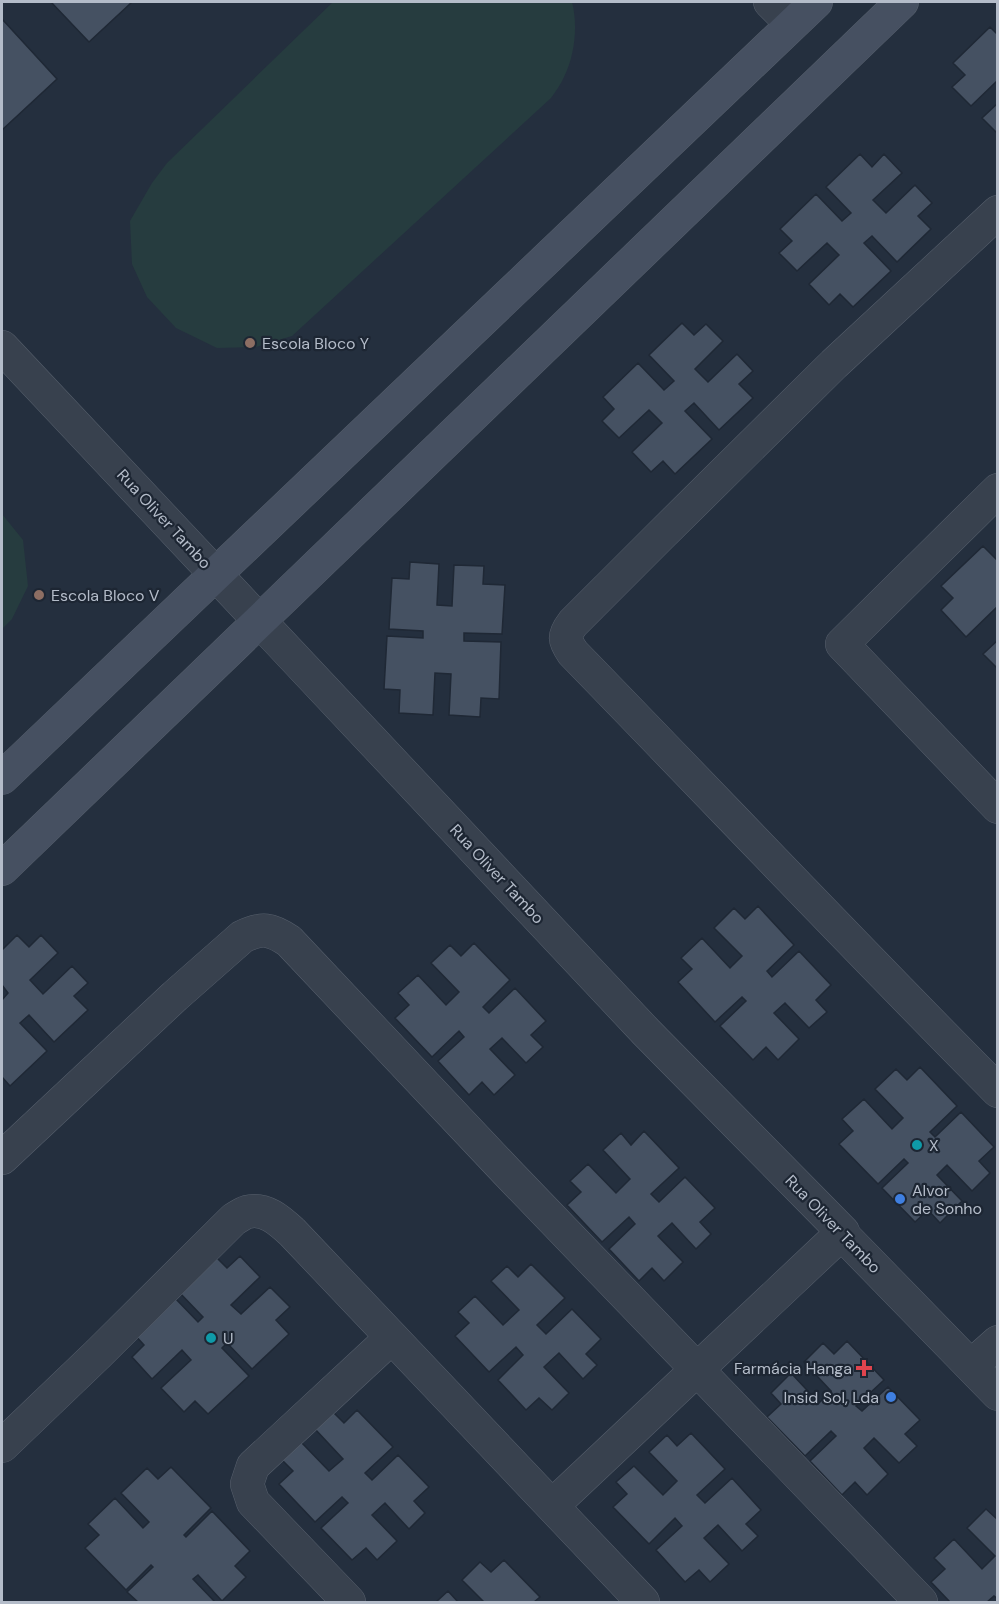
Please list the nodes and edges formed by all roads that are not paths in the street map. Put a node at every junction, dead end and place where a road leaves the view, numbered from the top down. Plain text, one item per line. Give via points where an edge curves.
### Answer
1 (816, 2) edge
2 (902, 2) edge
3 (781, 13) edge
4 (998, 212) edge
5 (2, 347) edge
6 (998, 490) edge
7 (216, 574) junction
8 (259, 621) junction
9 (2, 778) edge
10 (998, 807) edge
11 (2, 868) edge
12 (998, 1091) edge
13 (2, 1158) edge
14 (843, 1233) junction
15 (391, 1338) junction
16 (998, 1342) edge
17 (971, 1366) junction
18 (697, 1369) junction
19 (998, 1394) edge
20 (2, 1446) edge
21 (552, 1506) junction
22 (349, 1602) edge
23 (643, 1602) edge
24 (921, 1602) edge

1 - 3 street
2 - 8 street
3 - 7 street
4 - 12 street via 809,388 573,623 565,637 573,653
5 - 7 street, Rua Oliver Tambo
6 - 10 street via 842,644
7 - 8 street, Rua Oliver Tambo
7 - 9 street
8 - 11 street
8 - 14 street, Rua Oliver Tambo via 646,1032
13 - 18 street via 242,937 263,930 277,933 289,941
14 - 17 street, Rua Oliver Tambo
14 - 18 street
15 - 20 street via 292,1232 274,1217 248,1211 234,1219
15 - 21 street
15 - 22 street via 253,1466 247,1484 253,1502
16 - 17 street
17 - 19 street, Rua Oliver Tambo
18 - 21 street
18 - 24 street
21 - 23 street

